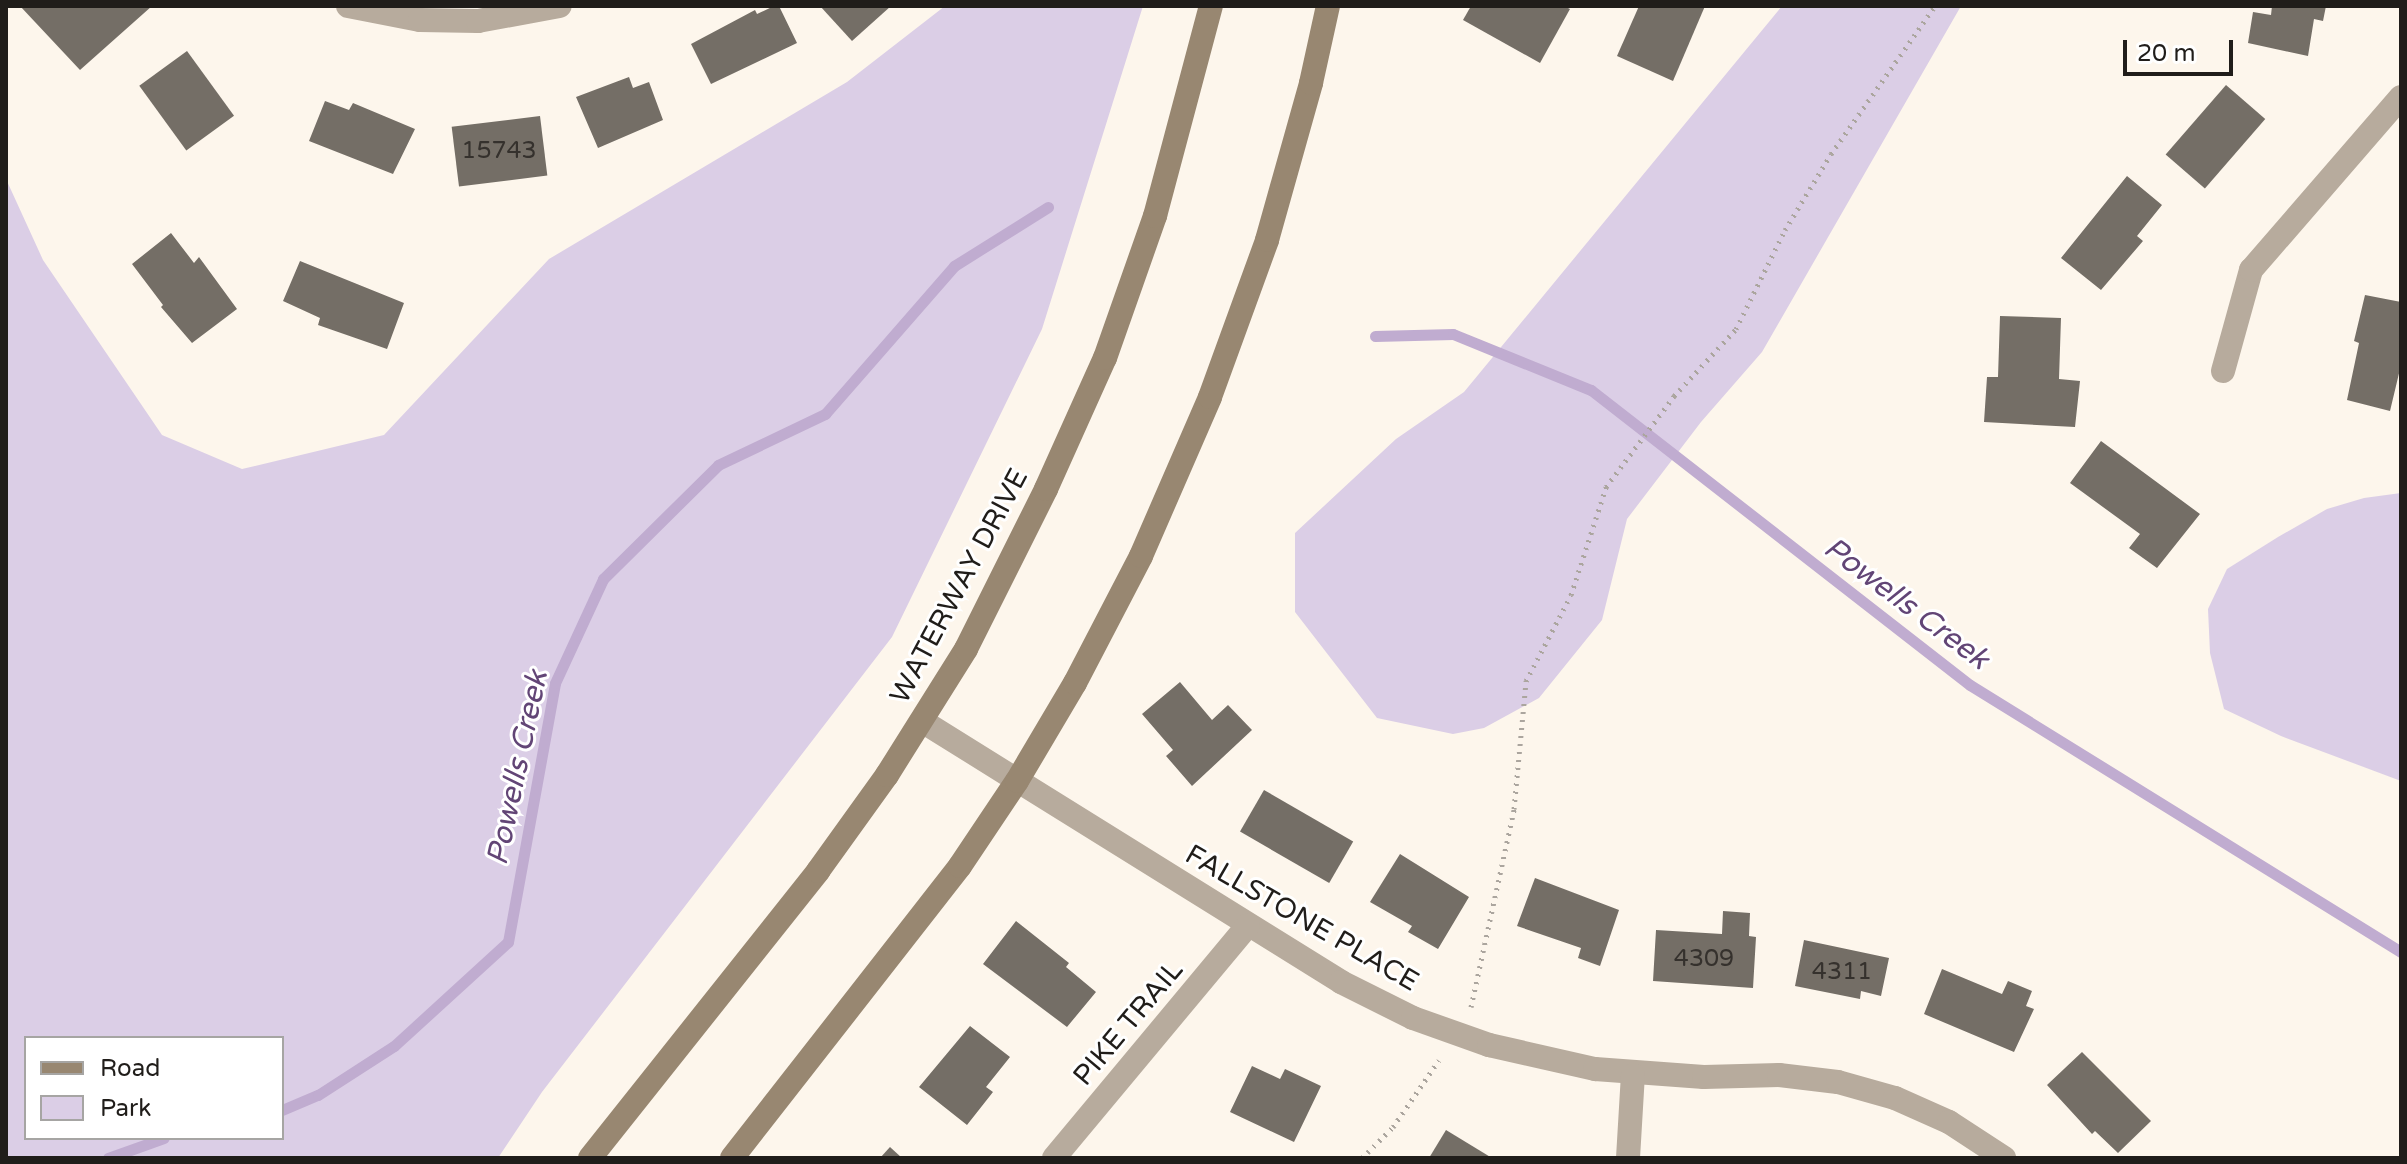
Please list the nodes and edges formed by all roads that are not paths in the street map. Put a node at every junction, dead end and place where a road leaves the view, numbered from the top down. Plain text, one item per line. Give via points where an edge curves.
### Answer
1 (348, 6) edge
2 (560, 6) edge
3 (1211, 6) edge
4 (1328, 6) edge
5 (2401, 97) edge
6 (2223, 371) dead end
7 (922, 721) junction
8 (1017, 781) junction
9 (1248, 925) junction
10 (1633, 1075) junction
11 (590, 1158) edge
12 (732, 1158) edge
13 (1054, 1158) edge
14 (1628, 1158) edge
15 (2004, 1158) edge

1 - 2 street via 420,20 478,21
3 - 7 main road, WATERWAY DRIVE via 1155,216 1105,358 986,609
4 - 8 main road via 1267,240 1210,397 1141,556
5 - 6 street via 2251,270
7 - 8 street, FALLSTONE PLACE
7 - 11 main road, WATERWAY DRIVE via 818,871
8 - 9 street, FALLSTONE PLACE
8 - 12 main road via 912,931
9 - 10 street, FALLSTONE PLACE via 1413,1018 1504,1048
9 - 13 street, PIKE TRAIL
10 - 14 street
10 - 15 street, FALLSTONE PLACE via 1779,1075 1838,1082 1895,1098 1949,1122

